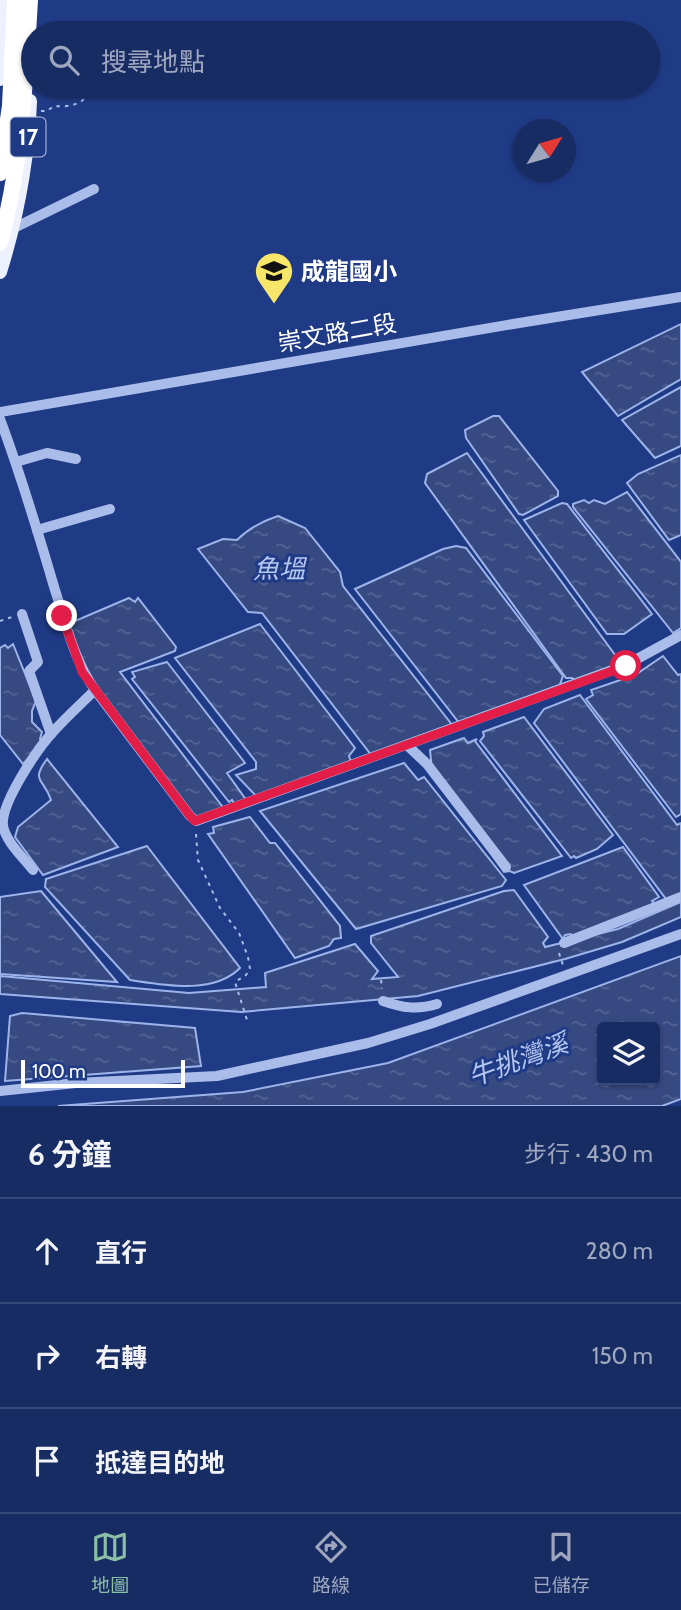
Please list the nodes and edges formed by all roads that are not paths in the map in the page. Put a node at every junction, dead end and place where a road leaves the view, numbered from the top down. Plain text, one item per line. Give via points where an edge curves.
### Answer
1 (4, 0) edge
2 (15, 0) edge
3 (33, 0) edge
4 (31, 21) edge
5 (32, 21) edge
6 (0, 79) edge
7 (25, 98) edge
8 (30, 98) edge
9 (0, 173) edge
10 (94, 190) dead end
11 (7, 226) edge
12 (0, 243) edge
13 (0, 272) edge
14 (681, 297) edge
15 (0, 412) edge
16 (0, 419) edge
17 (76, 459) dead end
18 (16, 462) junction
19 (110, 509) dead end
20 (37, 530) junction
21 (22, 614) dead end
22 (681, 635) edge
23 (95, 690) junction
24 (51, 734) junction
25 (408, 746) junction
26 (506, 867) dead end
27 (33, 870) dead end
28 (681, 897) edge
29 (681, 934) edge
30 (562, 947) road end
31 (383, 1001) dead end
32 (437, 1004) dead end
33 (424, 1008) junction
34 (430, 1024) junction
35 (0, 1091) edge

1 - 6 main road
2 - 9 highway via 10,106
3 - 4 highway, bridge
3 - 5 main road, 17
7 - 12 highway, bridge via 17,171
8 - 11 main road, 17 via 29,132
10 - 11 street
11 - 13 main road, 17
14 - 15 street, 崇文路二段
16 - 18 street
17 - 18 street via 47,453
18 - 20 street
19 - 20 street
20 - 23 street via 82,672
21 - 24 street via 38,662 29,671
22 - 25 street via 626,666
23 - 24 street
23 - 25 street via 195,821
24 - 27 street via 6,805 2,823
25 - 26 street
28 - 30 street
29 - 34 street
31 - 33 street
32 - 33 street
33 - 34 street
34 - 35 street via 368,1043 217,1076

